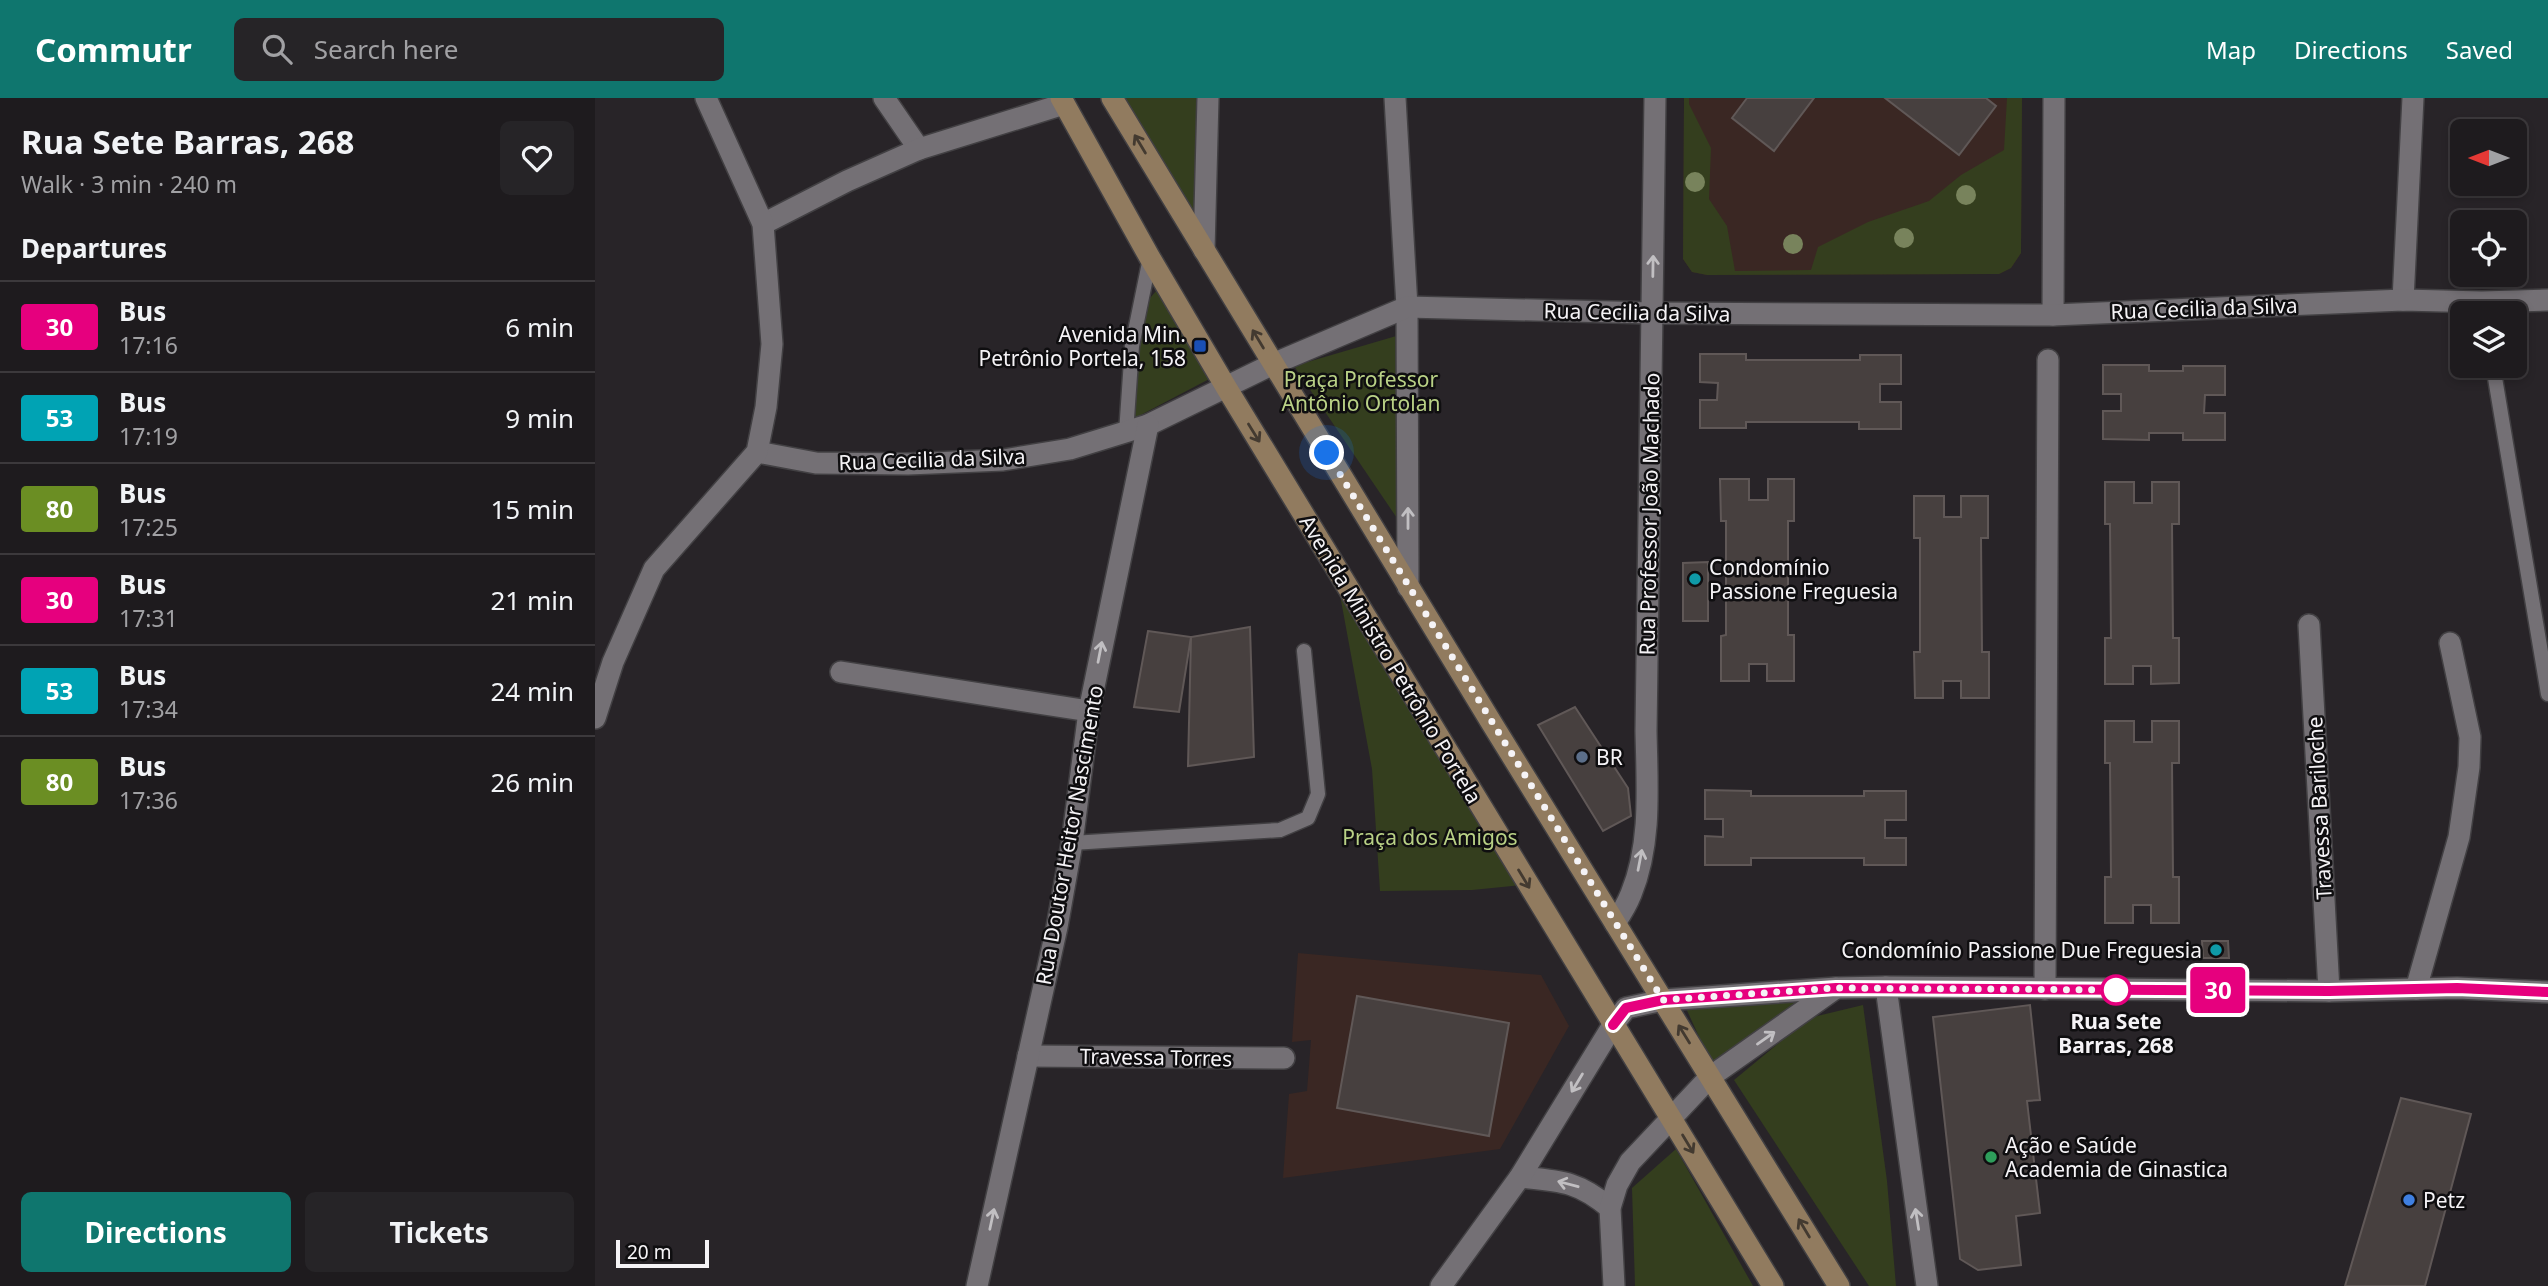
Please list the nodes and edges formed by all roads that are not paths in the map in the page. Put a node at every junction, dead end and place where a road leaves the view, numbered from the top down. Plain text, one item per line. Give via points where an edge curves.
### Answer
1 (706, 98) edge
2 (884, 98) edge
3 (1112, 98) edge
4 (1208, 98) edge
5 (1395, 98) edge
6 (1655, 98) edge
7 (2054, 98) edge
8 (2413, 98) edge
9 (1062, 101) edge
10 (919, 149) junction
11 (763, 223) junction
12 (1204, 250) junction
13 (1150, 258) junction
14 (2403, 300) junction
15 (2548, 300) edge
16 (2527, 302) edge
17 (2450, 304) edge
18 (1407, 307) junction
19 (1652, 313) junction
20 (2053, 314) junction
21 (2048, 360) dead end
22 (1273, 364) junction
23 (2495, 378) edge
24 (1226, 387) junction
25 (1148, 425) junction
26 (1126, 433) junction
27 (757, 452) junction
28 (1408, 587) junction
29 (2308, 625) dead end
30 (2449, 643) dead end
31 (1304, 652) dead end
32 (841, 672) dead end
33 (2548, 694) edge
34 (1089, 712) junction
35 (595, 718) edge
36 (1072, 842) junction
37 (1615, 923) junction
38 (1886, 987) junction
39 (1836, 988) junction
40 (2045, 989) junction
41 (2417, 989) junction
42 (2329, 991) junction
43 (2548, 992) edge
44 (1663, 1000) junction
45 (1613, 1025) junction
46 (1028, 1056) junction
47 (1284, 1058) dead end
48 (1710, 1077) junction
49 (1672, 1117) junction
50 (1520, 1177) junction
51 (1611, 1209) junction
52 (978, 1286) edge
53 (1441, 1286) edge
54 (1614, 1286) edge
55 (1773, 1286) edge
56 (1839, 1286) edge
57 (1927, 1286) edge

1 - 11 street
2 - 10 street
12 -> 3 main road
4 - 12 street
5 - 18 street
19 -> 6 street, Rua Professor João Machado
7 - 20 street
8 - 14 street
9 - 10 street
9 - 13 main road, Avenida Ministro Petrônio Portela
10 - 11 street
11 - 27 street via 772,344
22 -> 12 main road
13 - 24 main road, Avenida Ministro Petrônio Portela
13 - 26 lane via 1132,346
14 - 17 street, Rua Cecilia da Silva
14 - 20 street, Rua Cecilia da Silva
15 - 16 street, Rua Cecilia da Silva
18 - 19 street, Rua Cecilia da Silva
18 - 22 street, Rua Cecilia da Silva
28 -> 18 street
19 - 20 street, Rua Cecilia da Silva
37 -> 19 street, Rua Professor João Machado via 1640,866 1647,818
21 - 40 street
22 - 24 street, Rua Cecilia da Silva
22 - 28 main road
23 - 33 lane
24 - 25 street, Rua Cecilia da Silva
24 -> 45 main road, Avenida Ministro Petrônio Portela
25 - 26 street, Rua Cecilia da Silva
34 -> 25 street, Rua Doutor Heitor Nascimento
26 - 27 street, Rua Cecilia da Silva via 1070,449 1003,460 816,463
27 - 35 street via 654,569 613,662
28 - 37 main road
29 - 42 street, Travessa Bariloche
30 - 41 street via 2470,737 2469,767 2459,837
31 - 36 lane via 1318,794 1308,818 1280,830
32 - 34 street
34 - 36 street, Rua Doutor Heitor Nascimento
36 - 46 street, Rua Doutor Heitor Nascimento
37 - 44 main road
38 - 39 street
38 - 40 street
57 -> 38 street
39 - 44 street
48 -> 39 street
40 - 42 street
41 - 42 street
41 - 43 street
44 - 45 street via 1626,1008
48 -> 44 main road
45 - 49 main road, Avenida Ministro Petrônio Portela
45 -> 50 street
46 - 47 street, Travessa Torres
52 -> 46 street, Rua Doutor Heitor Nascimento
48 - 49 street
56 -> 48 main road
49 - 51 street via 1630,1162
49 -> 55 main road, Avenida Ministro Petrônio Portela
51 -> 50 street via 1573,1183
50 - 53 street
51 - 54 street

